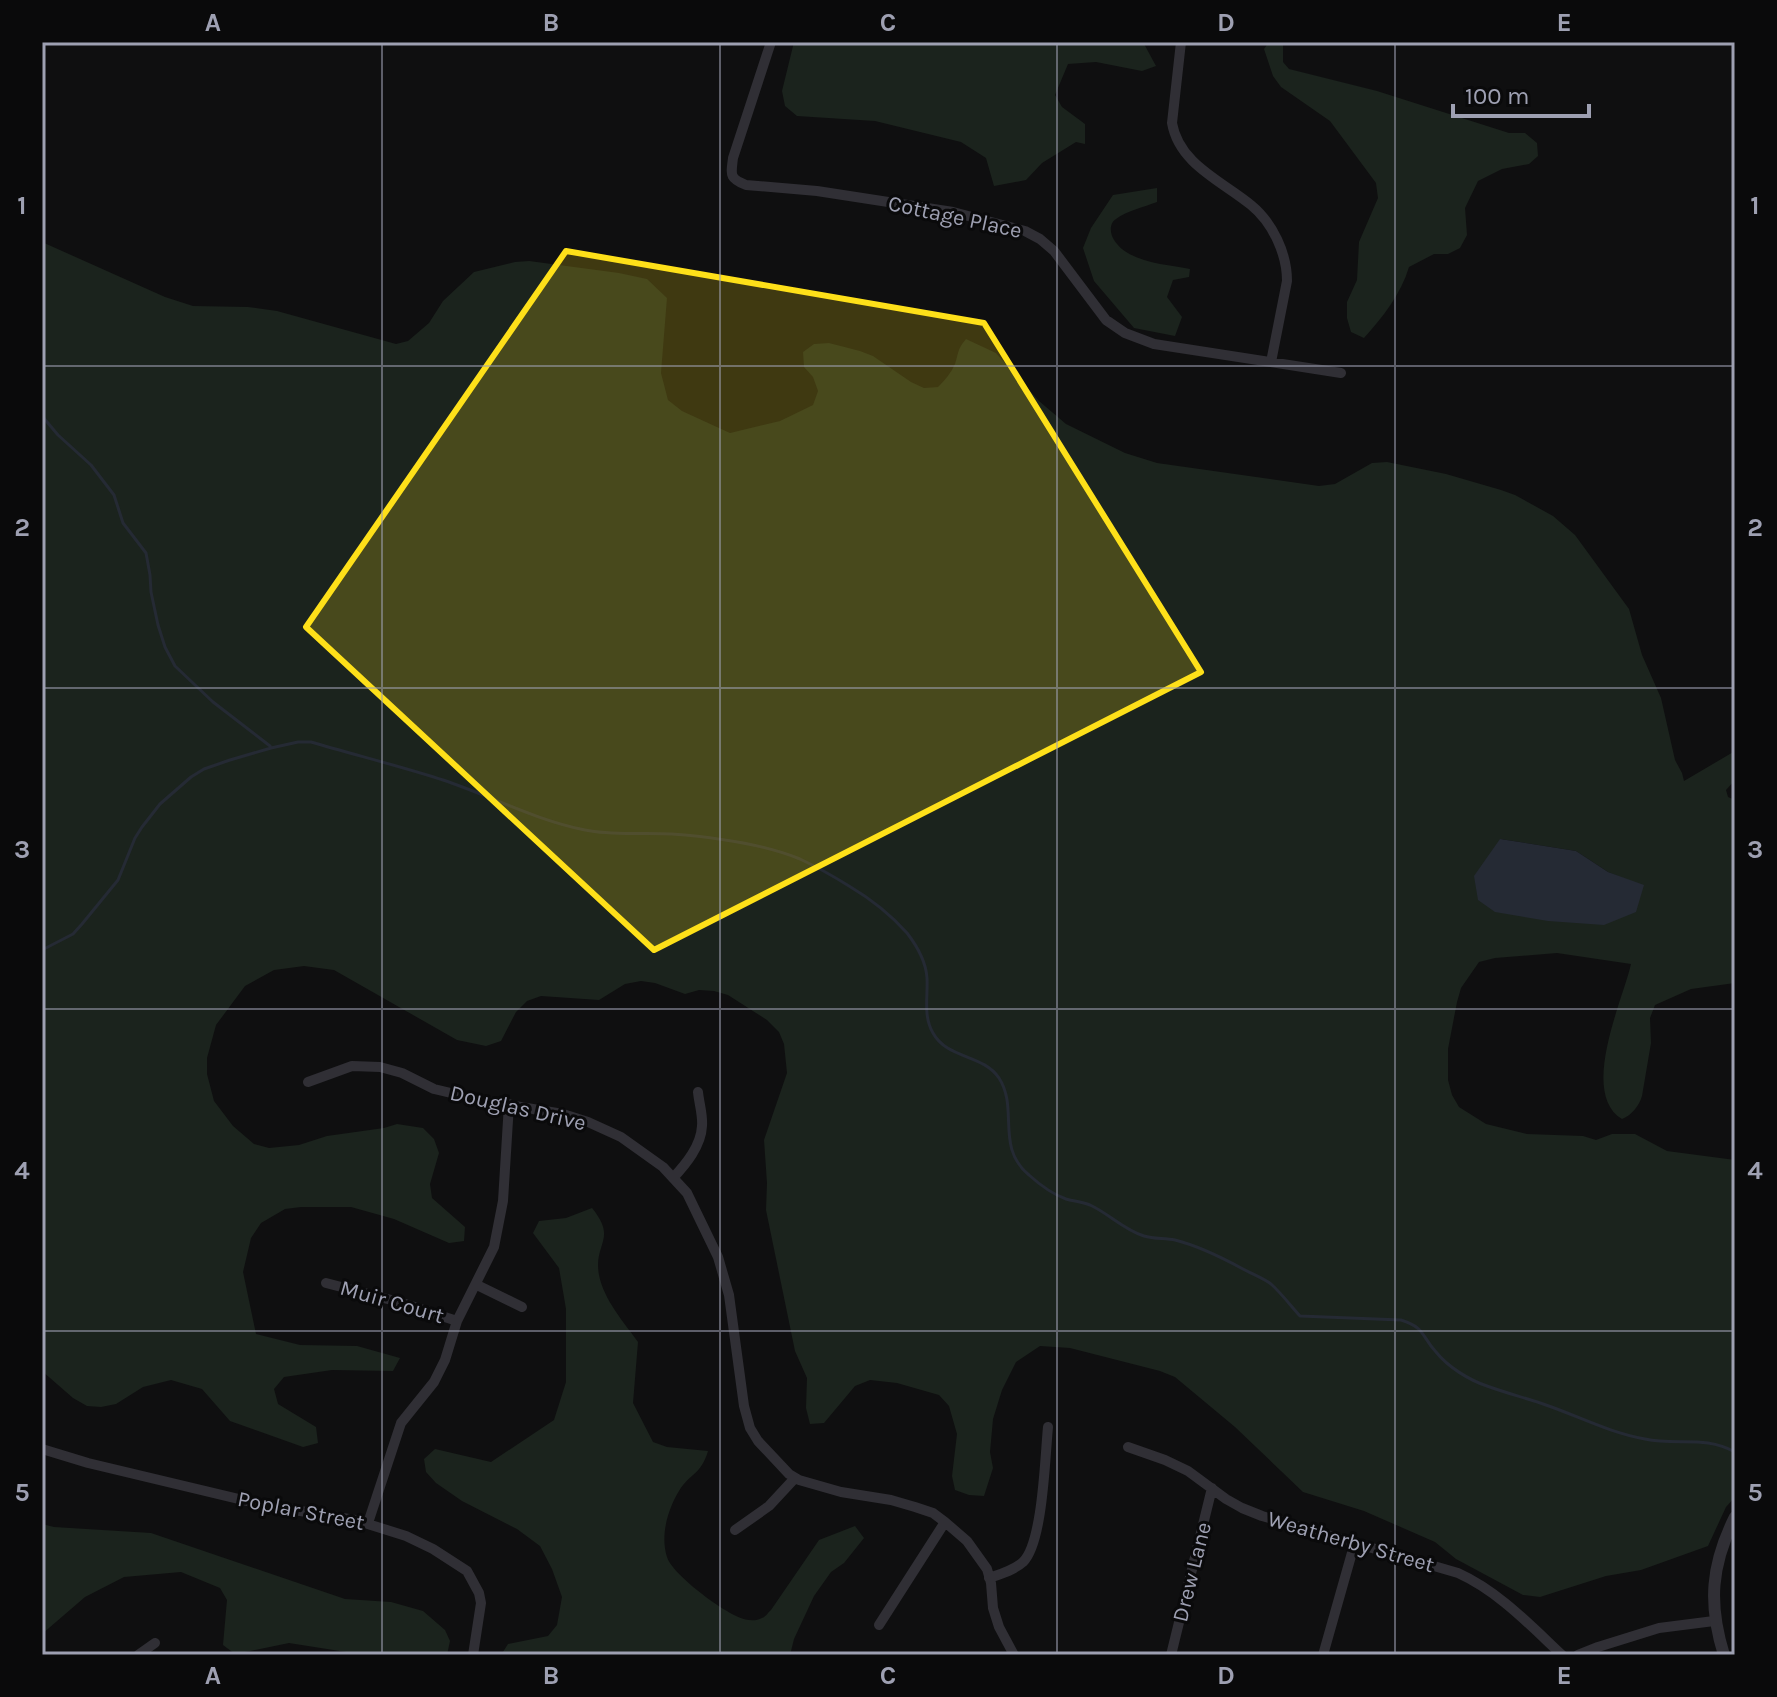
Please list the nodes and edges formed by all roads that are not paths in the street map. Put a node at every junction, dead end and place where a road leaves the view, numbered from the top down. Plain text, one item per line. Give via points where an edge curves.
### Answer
1 (771, 42) edge
2 (1181, 42) edge
3 (1271, 362) junction
4 (1341, 373) dead end
5 (308, 1082) dead end
6 (698, 1092) dead end
7 (509, 1104) junction
8 (673, 1178) junction
9 (326, 1283) dead end
10 (477, 1285) junction
11 (522, 1307) dead end
12 (457, 1321) junction
13 (1048, 1427) dead end
14 (1128, 1447) dead end
15 (42, 1449) edge
16 (795, 1478) junction
17 (1212, 1488) junction
18 (1735, 1517) edge
19 (945, 1522) junction
20 (368, 1523) junction
21 (735, 1530) dead end
22 (1355, 1542) junction
23 (989, 1578) junction
24 (1714, 1621) junction
25 (879, 1625) dead end
26 (155, 1643) dead end
27 (1735, 1650) edge
28 (1722, 1651) edge
29 (138, 1655) edge
30 (473, 1655) edge
31 (1014, 1655) edge
32 (1171, 1655) edge
33 (1323, 1655) edge
34 (1562, 1655) edge
35 (1578, 1655) edge

1 - 3 street, Cottage Place via 733,158 731,173 737,181 953,212 1025,231 1054,251 1115,328 1154,344
2 - 3 street via 1172,123 1179,145 1212,178 1253,206 1284,257 1287,281
3 - 4 street, Cottage Place
5 - 7 street, Douglas Drive via 367,1065 402,1073 434,1089
6 - 8 street via 700,1136
7 - 8 street, Douglas Drive via 588,1122 639,1148
7 - 10 street via 503,1201 494,1247
8 - 16 street, Douglas Drive via 687,1193 718,1257 750,1428
9 - 12 street, Muir Court
10 - 11 street
10 - 12 street
12 - 20 street via 434,1382 401,1423
13 - 23 street via 1031,1550 1025,1561
14 - 17 street, Weatherby Street via 1188,1471
15 - 20 street, Poplar Street via 264,1505
16 - 19 street via 903,1503
16 - 21 street via 769,1506
17 - 22 street, Weatherby Street via 1262,1516
17 - 32 street, Drew Lane
18 - 24 street via 1714,1573
19 - 23 street via 967,1541
19 - 25 street
20 - 30 street, Poplar Street via 433,1549 467,1571 481,1603
22 - 33 street
22 - 34 street, Weatherby Street via 1479,1583
23 - 31 street via 999,1627
24 - 28 street
24 - 35 street via 1659,1628
26 - 29 street
27 - 28 street

